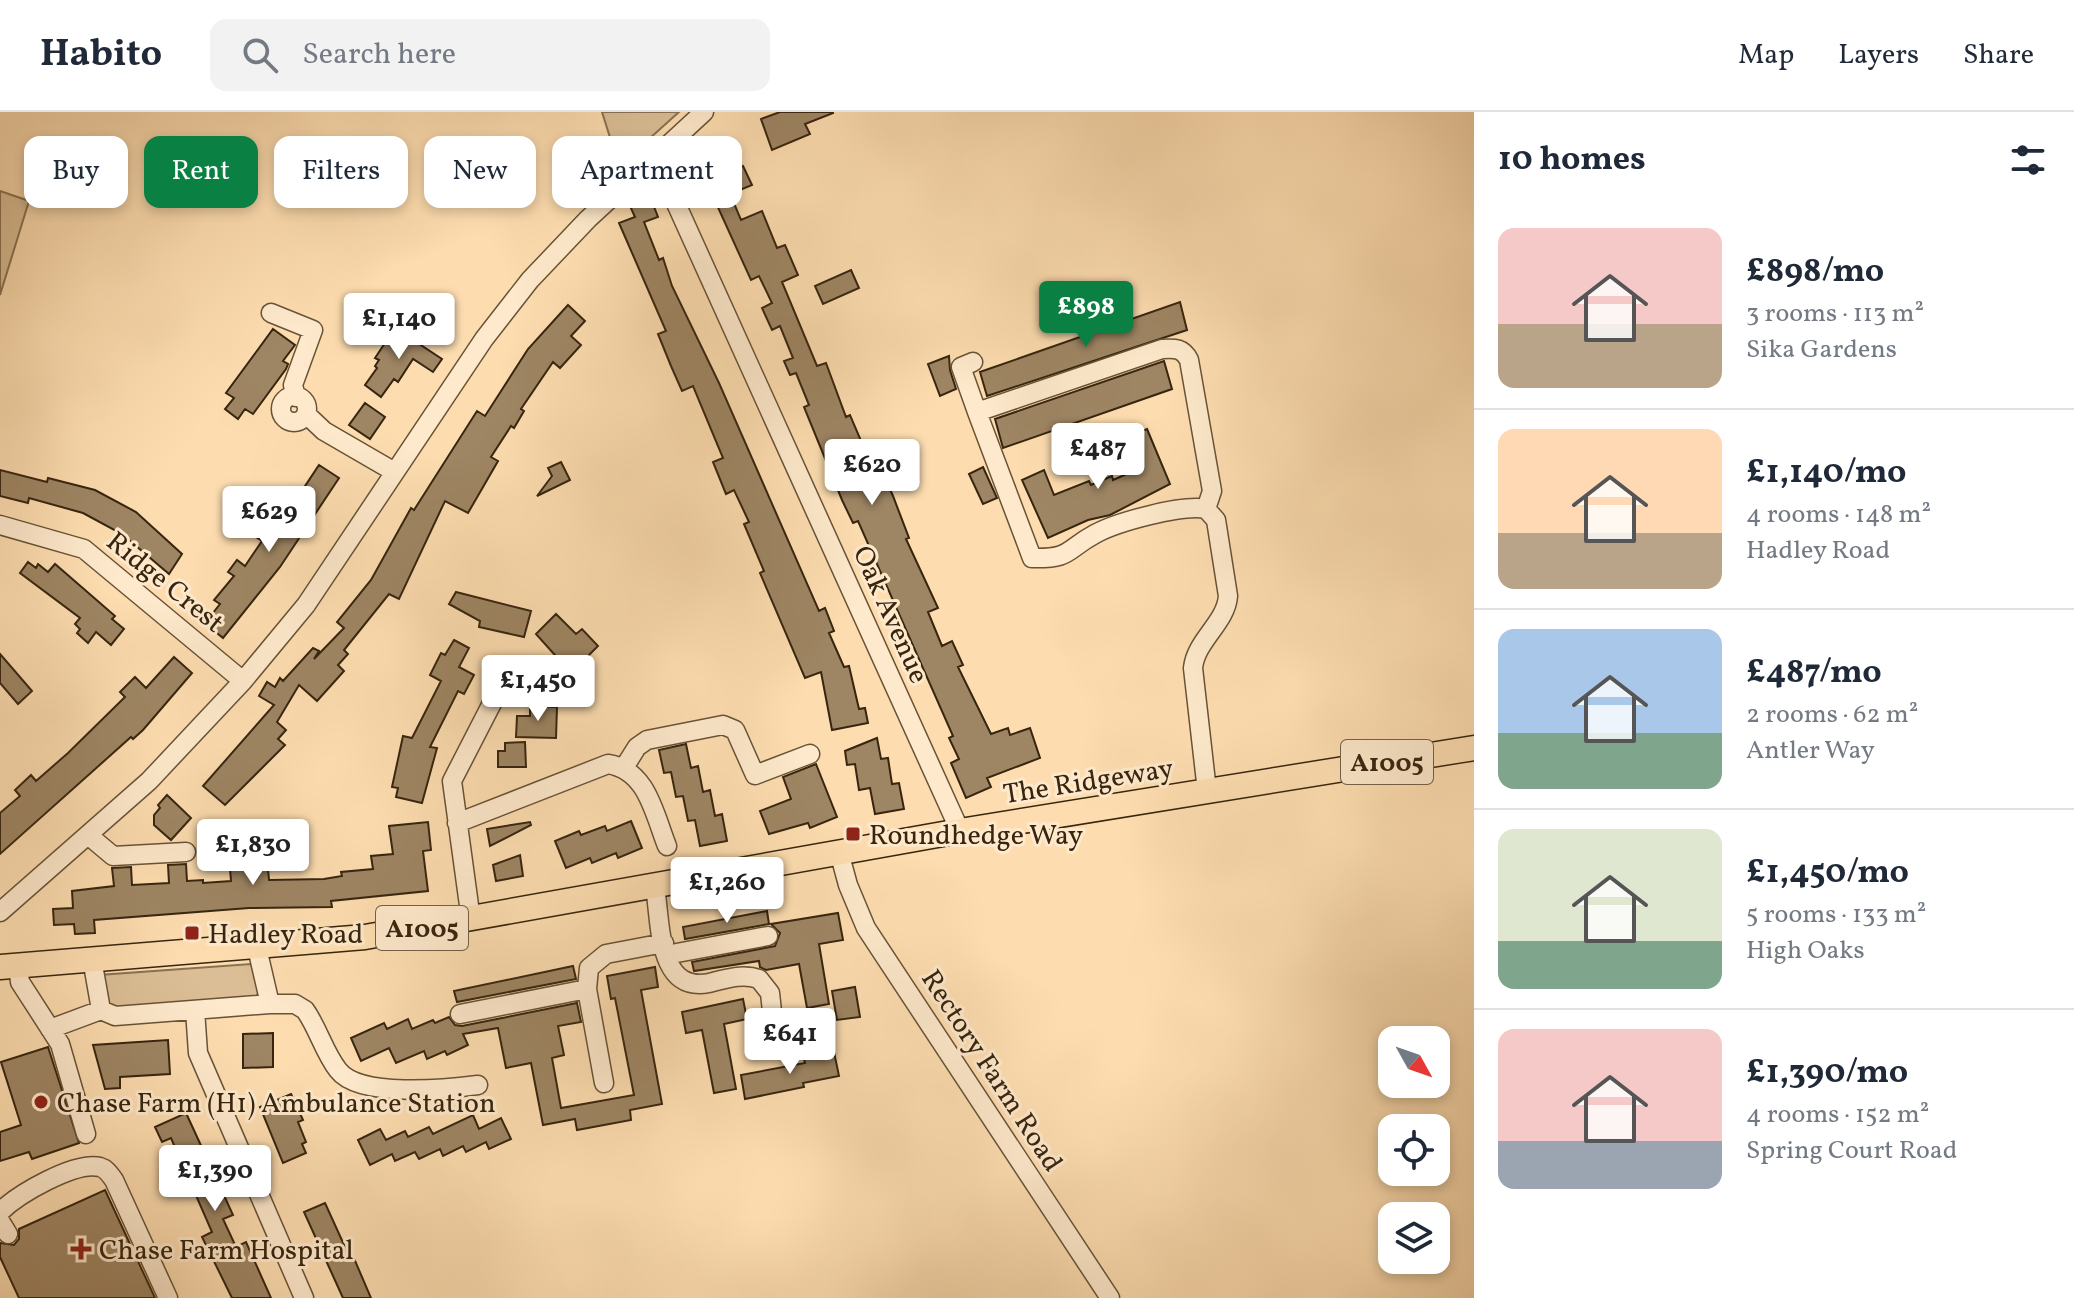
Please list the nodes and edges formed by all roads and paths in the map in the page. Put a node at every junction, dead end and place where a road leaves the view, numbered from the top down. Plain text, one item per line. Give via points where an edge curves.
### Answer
1 (704, 112) edge
2 (678, 136) edge
3 (600, 208) edge
4 (678, 208) edge
5 (271, 313) dead end
6 (973, 362) dead end
7 (977, 412) junction
8 (393, 471) junction
9 (1206, 509) junction
10 (0, 525) edge
11 (507, 674) dead end
12 (243, 681) junction
13 (1474, 748) edge
14 (810, 754) dead end
15 (625, 766) junction
16 (1207, 791) junction
17 (457, 823) junction
18 (960, 831) junction
19 (88, 835) junction
20 (667, 846) dead end
21 (186, 852) dead end
22 (840, 860) junction
23 (655, 887) junction
24 (0, 912) edge
25 (471, 920) junction
26 (768, 936) dead end
27 (257, 948) junction
28 (665, 949) junction
29 (92, 959) junction
30 (9, 966) edge
31 (587, 989) junction
32 (270, 1004) junction
33 (101, 1010) junction
34 (195, 1010) junction
35 (460, 1014) dead end
36 (50, 1029) junction
37 (776, 1049) dead end
38 (604, 1083) dead end
39 (478, 1085) dead end
40 (86, 1134) dead end
41 (0, 1212) edge
42 (168, 1298) edge
43 (304, 1298) edge
44 (1110, 1298) edge

1 - 2 street
3 - 8 street via 530,280
4 - 18 street, Oak Avenue
5 - 8 street via 313,330 293,385 306,414 324,431
6 - 7 street via 961,367
7 - 9 street via 1032,558 1064,555 1097,533 1184,506
7 - 9 street via 1175,348 1189,360 1212,491
8 - 12 street via 306,605
9 - 16 street via 1216,520 1228,596 1193,668
10 - 12 street, Ridge Crest via 84,549
11 - 17 street via 454,774 451,792
12 - 19 street via 149,781
13 - 16 main road, The Ridgeway / A1005
14 - 15 street via 755,775 735,730 723,725 647,740
15 - 17 street via 608,764
15 - 20 street via 640,780
16 - 18 main road, The Ridgeway / A1005
17 - 25 street
18 - 22 main road, The Ridgeway / A1005
19 - 21 street via 113,856
19 - 24 street
22 - 23 main road, The Ridgeway / A1005
22 - 44 street, Rectory Farm Road via 866,928
23 - 25 main road, The Ridgeway / A1005
23 - 28 street
25 - 27 main road, The Ridgeway / A1005
26 - 28 street
27 - 29 main road, The Ridgeway / A1005
27 - 32 street
28 - 31 street via 598,958 589,968
28 - 37 street via 673,975 687,984 741,976 764,983 770,993
29 - 30 main road, The Ridgeway / A1005
29 - 33 street
30 - 36 street
31 - 35 street
31 - 38 street
32 - 34 street
32 - 39 street via 295,1004 305,1010 340,1073 351,1082 442,1090
33 - 34 street via 115,1016
33 - 36 street
34 - 43 street via 198,1053
36 - 40 street via 60,1044
41 - 42 street via 28,1188 89,1168 105,1169

